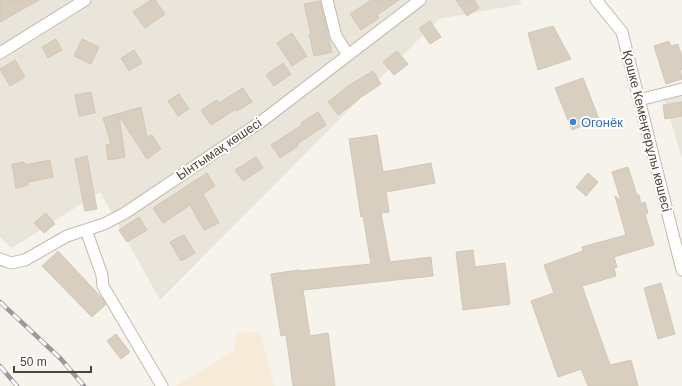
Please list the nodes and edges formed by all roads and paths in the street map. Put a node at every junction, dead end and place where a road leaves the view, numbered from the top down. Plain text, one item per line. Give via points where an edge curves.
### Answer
1 (85, 0) edge
2 (327, 0) edge
3 (420, 0) edge
4 (596, 0) edge
5 (0, 53) edge
6 (348, 55) junction
7 (682, 89) edge
8 (639, 100) junction
9 (86, 230) junction
10 (0, 259) edge
11 (682, 270) edge
12 (162, 386) edge

1 - 5 street
2 - 6 street via 336,36
3 - 6 street, Ынтымақ көшесі
4 - 8 street, Қошке Кемеңгерұлы көшесі via 622,32
6 - 9 street, Ынтымақ көшесі via 262,121 125,213
7 - 8 street
8 - 11 street, Қошке Кемеңгерұлы көшесі
9 - 10 street, Ынтымақ көшесі via 67,236 25,260 11,262
9 - 12 street via 102,275 103,286

